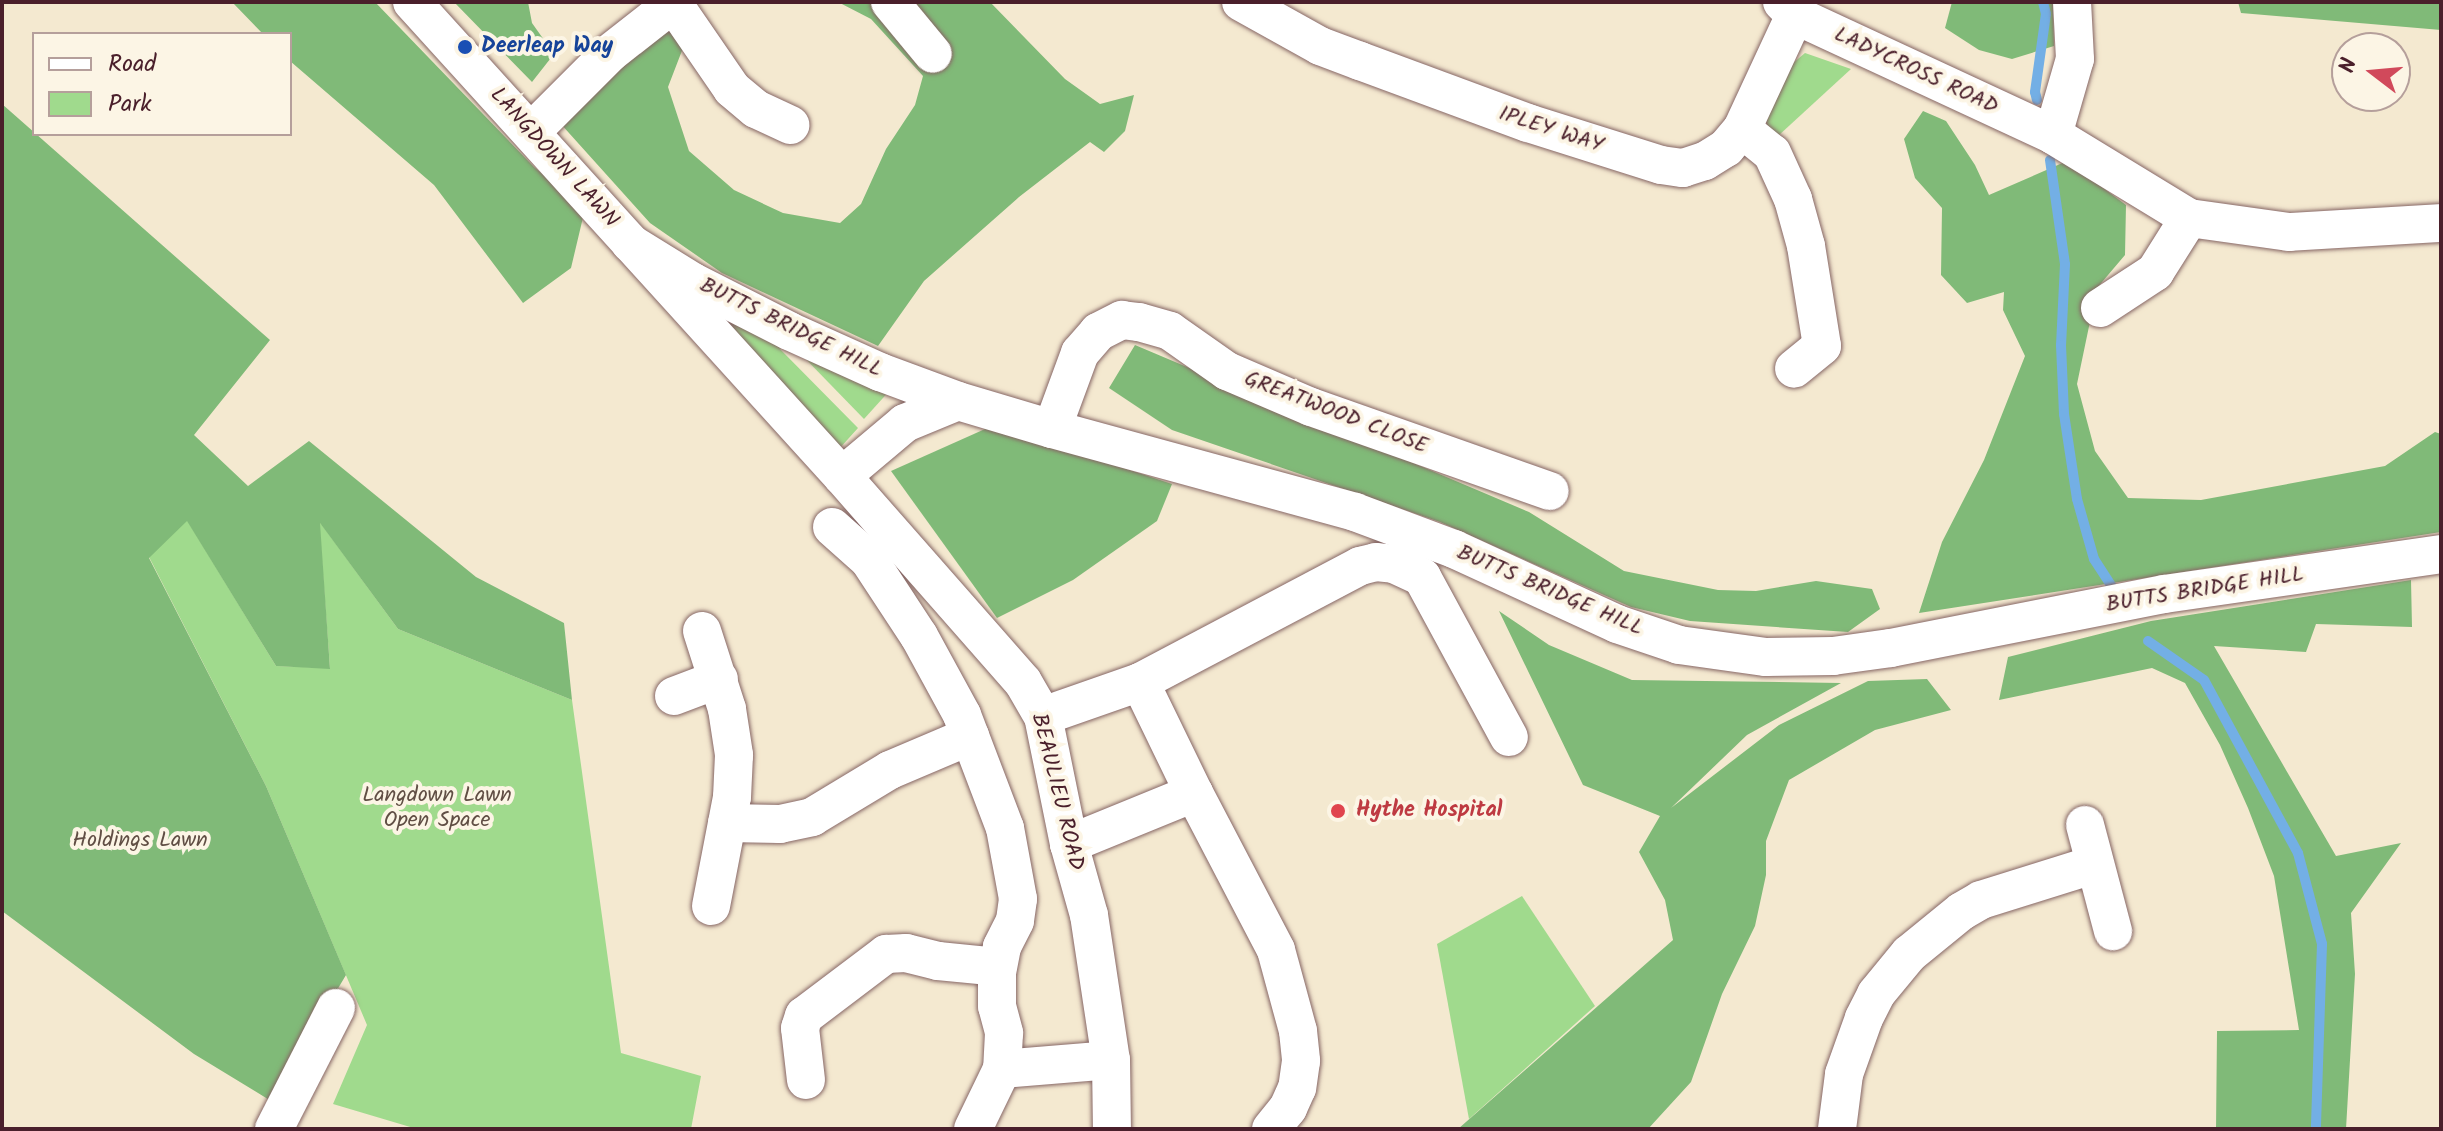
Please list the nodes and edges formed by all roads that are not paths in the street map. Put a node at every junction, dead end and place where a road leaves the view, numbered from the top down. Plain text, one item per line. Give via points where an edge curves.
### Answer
1 (412, 2) edge
2 (674, 2) edge
3 (890, 2) edge
4 (1241, 2) edge
5 (2072, 2) edge
6 (1789, 8) edge
7 (933, 54) dead end
8 (790, 125) dead end
9 (1742, 129) junction
10 (532, 131) junction
11 (2053, 135) junction
12 (2189, 218) junction
13 (2441, 223) edge
14 (630, 243) junction
15 (2100, 308) dead end
16 (1821, 358) dead end
17 (958, 401) junction
18 (1052, 429) junction
19 (842, 476) junction
20 (1550, 491) dead end
21 (832, 527) dead end
22 (2441, 554) edge
23 (702, 631) dead end
24 (719, 679) junction
25 (1140, 682) junction
26 (674, 696) dead end
27 (1043, 716) junction
28 (970, 736) junction
29 (1509, 737) dead end
30 (1194, 793) junction
31 (727, 823) junction
32 (2085, 825) dead end
33 (1069, 844) junction
34 (2093, 865) junction
35 (711, 906) dead end
36 (2113, 931) dead end
37 (998, 967) junction
38 (336, 1008) dead end
39 (1111, 1060) junction
40 (1002, 1069) junction
41 (806, 1080) dead end
42 (274, 1129) edge
43 (973, 1129) edge
44 (1112, 1129) edge
45 (1271, 1129) edge
46 (1837, 1129) edge

1 - 10 street, LANGDOWN LAWN
2 - 8 street via 732,89 756,109
2 - 10 street via 610,53
3 - 7 street
4 - 9 street, IPLEY WAY via 1320,46 1528,123 1661,165 1683,168 1705,161
5 - 11 street via 2075,59
6 - 9 street, IPLEY WAY
6 - 11 street, LADYCROSS ROAD
9 - 16 street via 1772,153 1793,199 1806,246
10 - 14 street, LANGDOWN LAWN
11 - 12 street, LADYCROSS ROAD
12 - 13 street via 2289,232
12 - 15 street via 2155,272
14 - 17 street, BUTTS BRIDGE HILL via 789,331
14 - 19 street, LANGDOWN LAWN
17 - 18 street, BUTTS BRIDGE HILL
17 - 19 street via 905,423
18 - 20 street, GREATWOOD CLOSE via 1080,353 1098,332 1122,320 1139,322 1170,331 1227,371 1311,407
18 - 22 street, BUTTS BRIDGE HILL via 1355,512 1454,549 1617,624 1679,645 1766,657 1891,648 2164,594
19 - 27 street, BEAULIEU ROAD via 1023,682
21 - 28 street via 885,580 937,666
23 - 24 street
24 - 26 street
24 - 31 street via 734,755
25 - 27 street
25 - 29 street via 1360,566 1394,564 1422,577
25 - 30 street
27 - 33 street, BEAULIEU ROAD
28 - 31 street via 890,770 812,817 780,824
28 - 37 street via 1005,828 1018,883 1015,921
30 - 33 street
30 - 45 street via 1276,950 1298,1031 1297,1088
31 - 35 street
32 - 34 street
33 - 39 street, BEAULIEU ROAD via 1089,915
34 - 36 street
34 - 46 street via 1981,900 1909,954 1864,1018 1844,1074
37 - 40 street
37 - 41 street via 886,954 804,1016 800,1028
38 - 42 street
39 - 40 street
39 - 44 street, BEAULIEU ROAD
40 - 43 street

